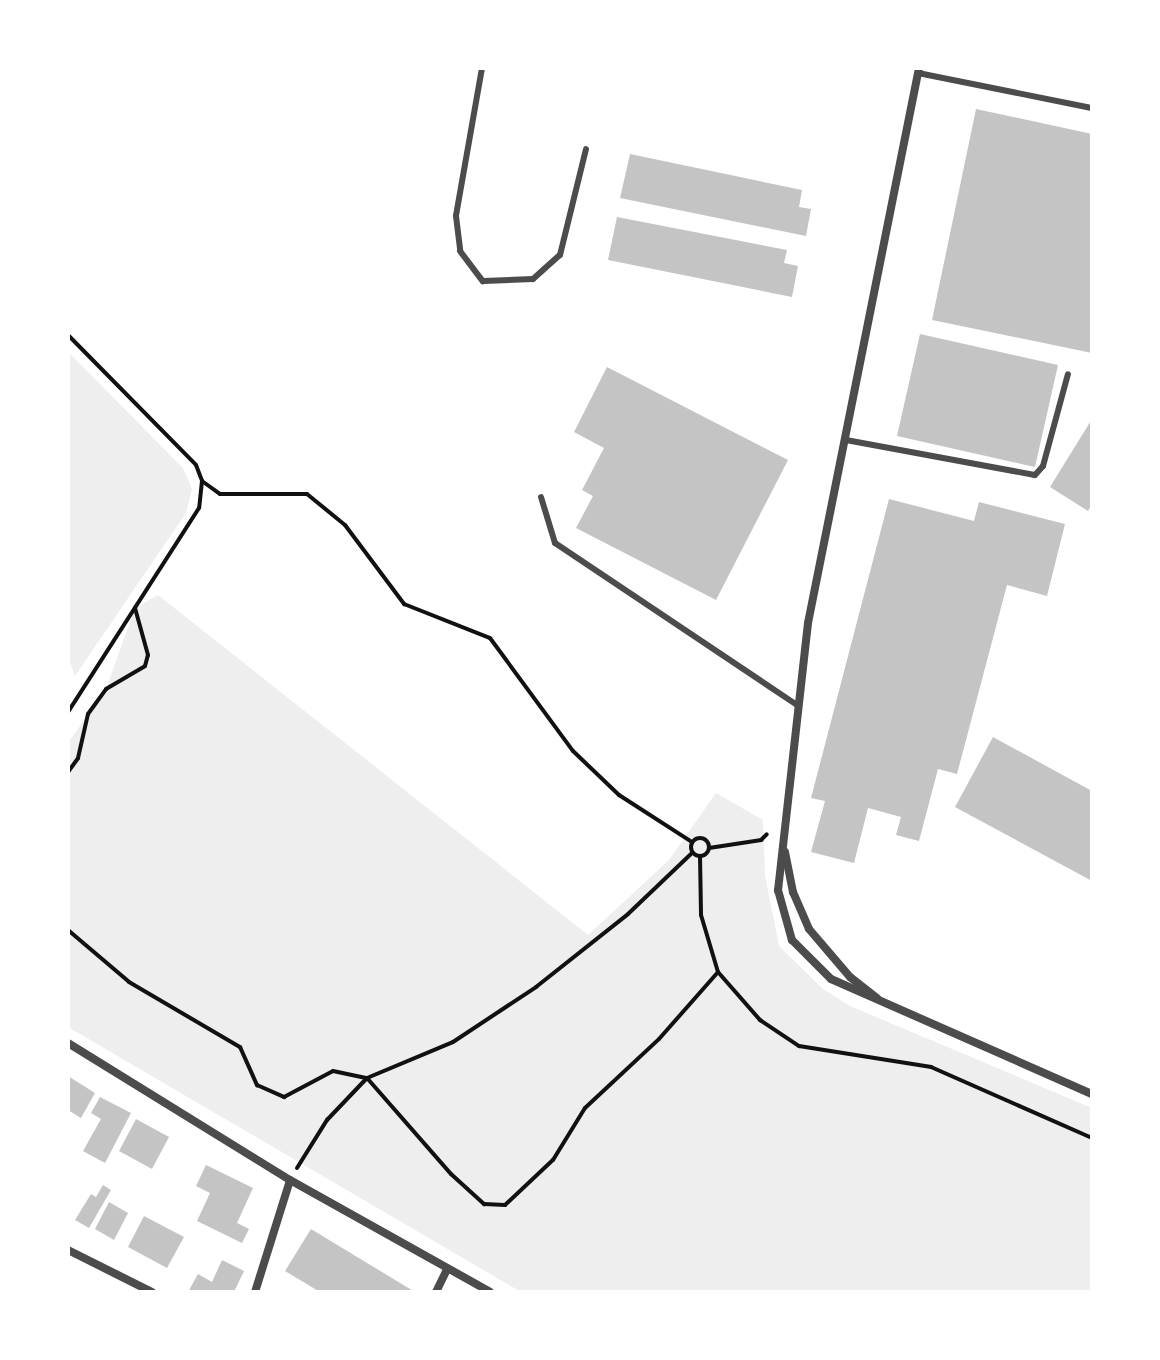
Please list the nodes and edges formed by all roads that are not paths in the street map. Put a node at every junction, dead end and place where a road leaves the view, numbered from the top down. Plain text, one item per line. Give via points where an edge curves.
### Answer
1 (482, 68) edge
2 (918, 70) edge
3 (1092, 108) edge
4 (586, 149) dead end
5 (1068, 374) dead end
6 (846, 440) junction
7 (541, 497) dead end
8 (797, 705) junction
9 (783, 841) junction
10 (891, 1008) junction
11 (68, 1043) edge
12 (1092, 1094) edge
13 (290, 1180) junction
14 (68, 1250) edge
15 (447, 1269) junction
16 (152, 1292) edge
17 (255, 1292) edge
18 (436, 1292) edge
19 (490, 1292) edge

1 - 4 lane via 456,216 460,251 483,281 533,279 560,255
2 - 3 lane
2 - 6 street
5 - 6 lane via 1043,466 1035,475
6 - 8 street
7 - 8 lane via 555,543
8 - 9 street
9 - 10 street via 793,892 809,929 850,977
9 - 10 street via 778,890 792,940 831,979
10 - 12 street
11 - 13 street
13 - 15 street
13 - 17 street
14 - 16 street
15 - 18 street
15 - 19 street

